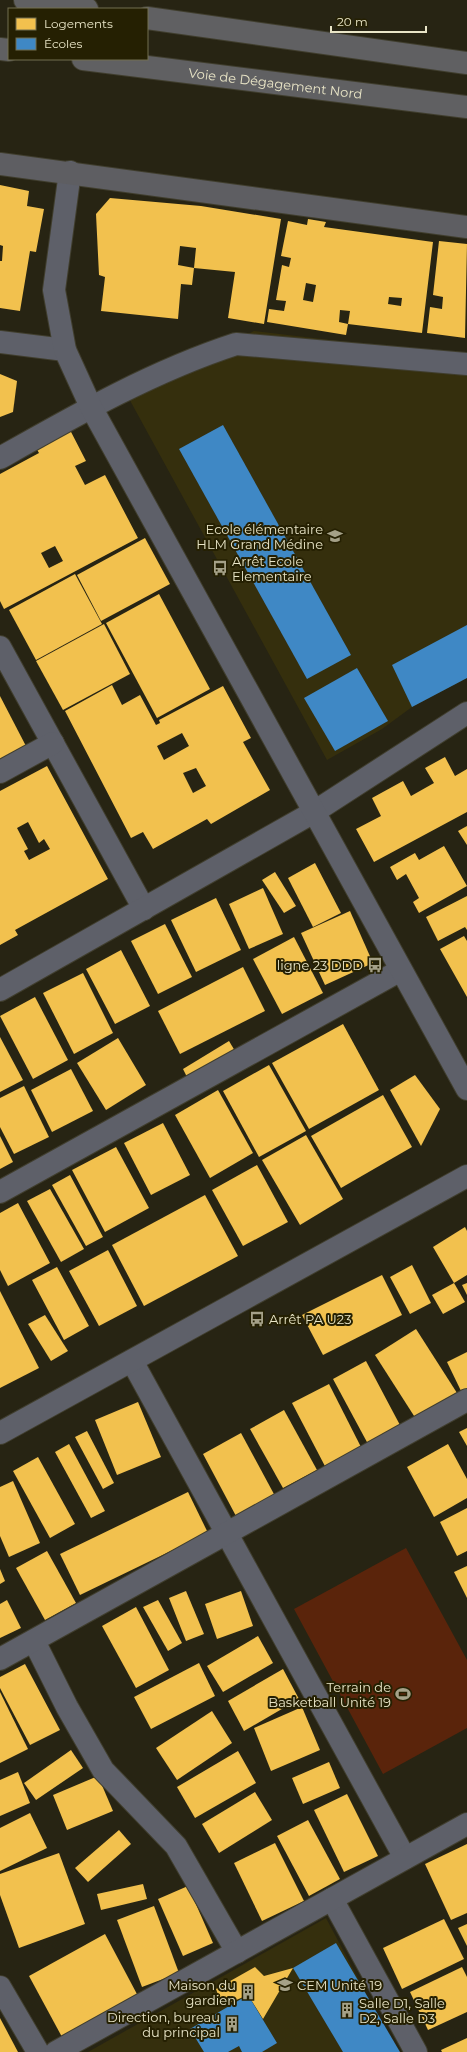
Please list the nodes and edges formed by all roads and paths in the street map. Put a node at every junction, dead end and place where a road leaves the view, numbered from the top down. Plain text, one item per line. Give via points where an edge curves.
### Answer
1 (25, 0) edge
2 (80, 8) edge
3 (148, 18) edge
4 (91, 60) edge
5 (467, 63) edge
6 (467, 106) edge
7 (0, 164) edge
8 (70, 172) junction
9 (467, 226) edge
10 (0, 342) edge
11 (65, 350) junction
12 (467, 364) edge
13 (91, 407) junction
14 (0, 458) edge
15 (0, 647) edge
16 (467, 713) edge
17 (53, 743) junction
18 (0, 772) edge
19 (314, 812) junction
20 (144, 909) junction
21 (401, 970) junction
22 (0, 990) edge
23 (467, 1089) edge
24 (467, 1176) edge
25 (0, 1192) edge
26 (132, 1361) junction
27 (467, 1400) edge
28 (0, 1433) edge
29 (228, 1532) junction
30 (34, 1641) junction
31 (0, 1659) edge
32 (467, 1824) edge
33 (405, 1858) junction
34 (332, 1899) junction
35 (237, 1952) junction
36 (0, 1987) edge
37 (38, 2052) edge
38 (56, 2052) edge
39 (416, 2052) edge

1 - 2 highway
3 - 5 highway
4 - 6 highway, Voie de Dégagement Nord
7 - 8 main road
8 - 9 main road
8 - 11 street via 54,290
10 - 11 street
11 - 13 street
12 - 13 street via 236,344 207,353
13 - 14 street
13 - 19 street
15 - 17 street
16 - 19 street
17 - 18 street
17 - 20 street
19 - 20 street
19 - 21 street
20 - 22 street
21 - 23 street
21 - 25 street
24 - 26 street
26 - 28 street
26 - 29 street
27 - 29 street
29 - 30 street
29 - 33 street
30 - 31 street
30 - 35 street via 67,1707 103,1770 176,1846
32 - 33 street
33 - 34 street
34 - 35 street
34 - 39 street
35 - 38 street
36 - 37 street

